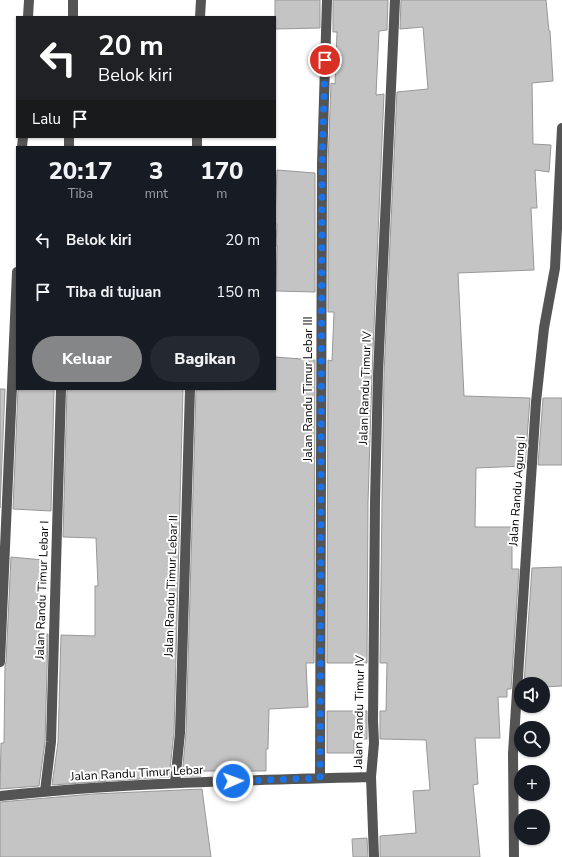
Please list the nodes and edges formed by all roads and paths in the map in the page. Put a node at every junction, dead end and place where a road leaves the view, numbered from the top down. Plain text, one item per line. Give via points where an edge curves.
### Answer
1 (29, 0) edge
2 (73, 0) edge
3 (201, 0) edge
4 (327, 0) edge
5 (395, 0) edge
6 (28, 16) edge
7 (73, 16) edge
8 (200, 16) edge
9 (562, 128) edge
10 (16, 295) edge
11 (61, 390) edge
12 (190, 390) edge
13 (0, 662) edge
14 (371, 777) junction
15 (320, 778) junction
16 (175, 783) junction
17 (45, 792) junction
18 (0, 796) edge
19 (374, 857) edge
20 (514, 857) edge

1 - 6 street
2 - 7 street
3 - 8 street
4 - 15 street, Jalan Randu Timur Lebar III via 322,165
5 - 14 street, Jalan Randu Timur IV via 378,374 374,743
9 - 20 street, Jalan Randu Agung I via 555,268 544,328 536,402 513,753
10 - 13 street
11 - 17 street, Jalan Randu Timur Lebar I via 51,742
12 - 16 street, Jalan Randu Timur Lebar II via 180,733
14 - 15 street, Jalan Randu Timur Lebar
14 - 19 street, Jalan Randu Timur IV
15 - 16 street, Jalan Randu Timur Lebar
16 - 17 street, Jalan Randu Timur Lebar
17 - 18 street, Jalan Randu Timur Lebar

